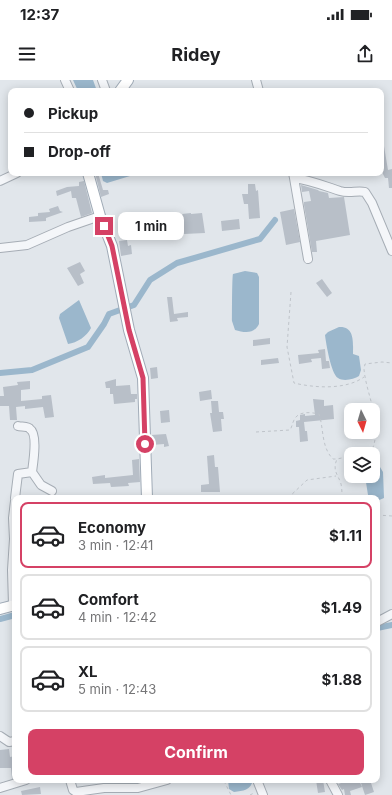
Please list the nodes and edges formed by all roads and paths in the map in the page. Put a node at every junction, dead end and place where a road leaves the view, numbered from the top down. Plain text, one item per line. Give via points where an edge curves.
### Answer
1 (11, 176) edge
2 (89, 176) edge
3 (293, 176) edge
4 (296, 176) edge
5 (0, 181) edge
6 (100, 216) junction
7 (0, 248) edge
8 (392, 251) edge
9 (308, 258) dead end
10 (291, 292) dead end
11 (392, 363) edge
12 (364, 377) junction
13 (18, 426) dead end
14 (256, 432) dead end
15 (372, 447) edge
16 (344, 458) edge
17 (337, 459) junction
18 (32, 472) junction
19 (336, 476) junction
20 (52, 492) dead end
21 (15, 495) edge
22 (147, 495) edge
23 (291, 495) edge
24 (342, 495) edge
25 (380, 515) edge
26 (392, 516) edge
27 (12, 606) edge
28 (0, 609) edge
29 (392, 615) edge
30 (380, 621) edge
31 (0, 736) edge
32 (12, 741) edge
33 (16, 783) edge
34 (71, 783) edge
35 (156, 783) edge
36 (225, 783) edge
37 (260, 783) edge
38 (332, 783) edge
39 (0, 788) edge
40 (231, 795) edge
41 (263, 795) edge
42 (338, 795) edge

1 - 5 street
2 - 6 main road
3 - 9 street
4 - 8 street via 352,194 365,192
6 - 7 street via 27,244
6 - 22 main road via 112,246 120,295 143,378
10 - 12 path via 287,347 294,383 319,387 352,383
11 - 12 path via 365,364
12 - 15 path via 375,418
13 - 18 street via 32,431
14 - 17 path via 290,430 294,418 300,414 318,414 326,449 333,459
16 - 17 path
17 - 19 path
18 - 20 street via 41,486
18 - 21 street via 18,474
19 - 23 path via 307,480
19 - 24 path
25 - 26 path
27 - 28 main road
29 - 30 street
31 - 32 street via 8,742
33 - 39 street
34 - 35 street via 76,792 104,788 138,788
36 - 40 path
37 - 41 street
38 - 42 street

